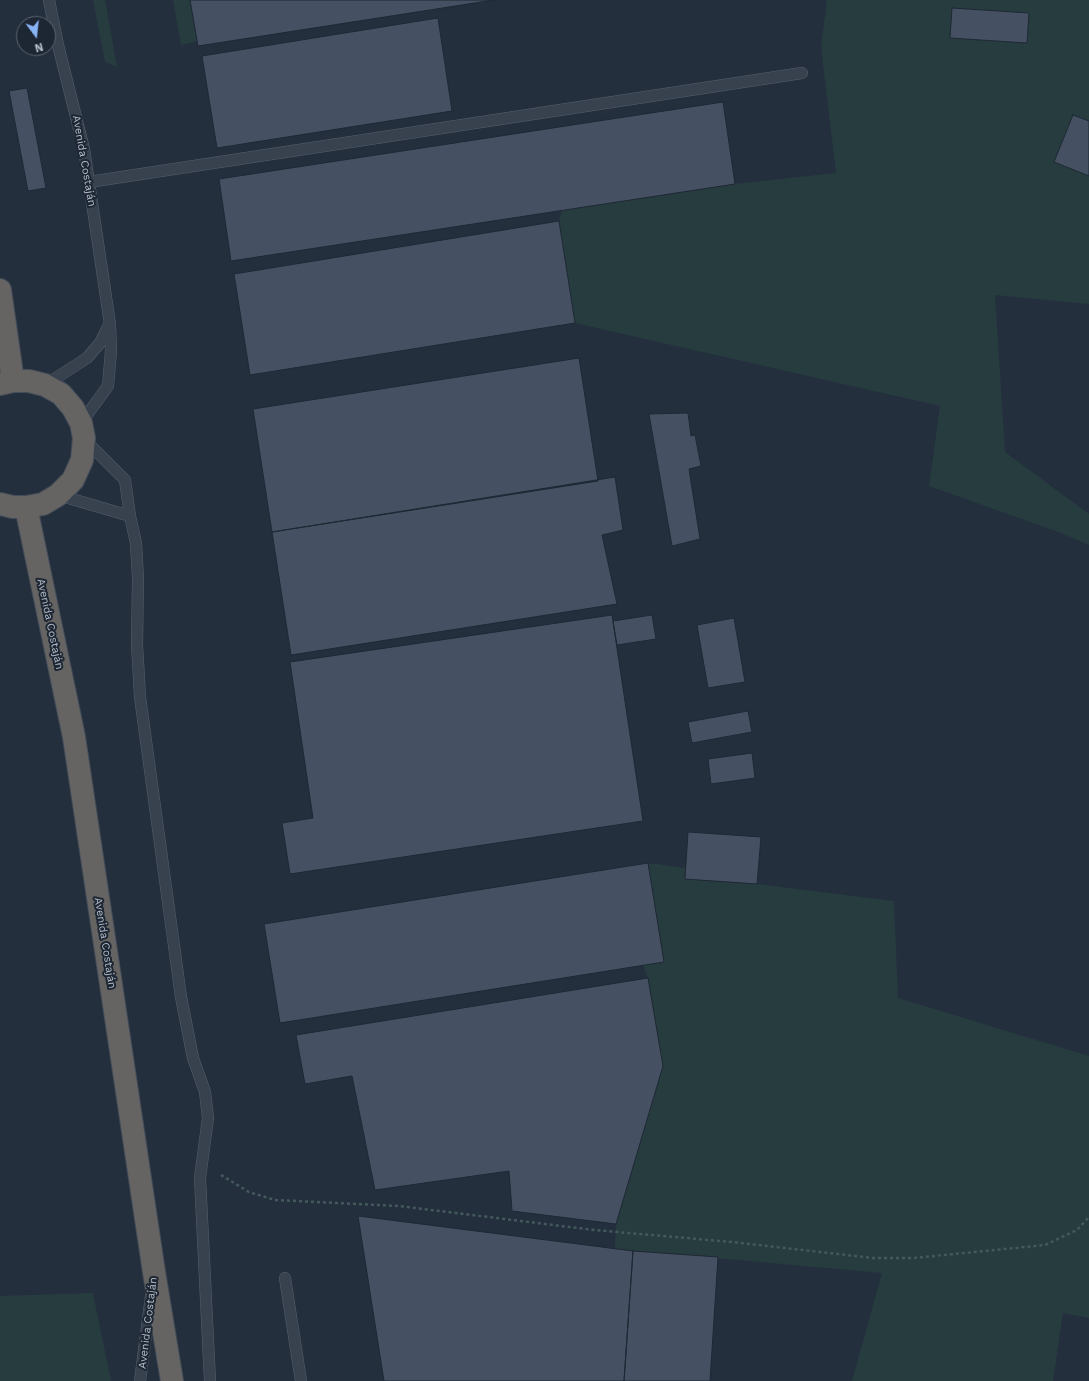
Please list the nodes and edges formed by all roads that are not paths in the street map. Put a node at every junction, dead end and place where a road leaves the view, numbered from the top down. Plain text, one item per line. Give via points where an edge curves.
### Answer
1 (50, 0) edge
2 (802, 73) dead end
3 (89, 182) junction
4 (0, 290) edge
5 (110, 324) junction
6 (6, 383) edge
7 (45, 385) junction
8 (83, 431) junction
9 (58, 495) junction
10 (0, 504) edge
11 (26, 507) junction
12 (130, 516) junction
13 (154, 1272) junction
14 (285, 1278) dead end
15 (140, 1381) edge
16 (172, 1381) edge
17 (210, 1381) edge
18 (301, 1381) edge

1 - 3 lane, Avenida Costaján via 58,45 84,149
2 - 3 lane
3 - 5 lane, Avenida Costaján
4 - 6 highway
5 - 7 lane via 100,343 87,358
5 - 8 lane, Avenida Costaján via 108,386
6 - 7 highway via 29,381
7 - 8 highway via 61,394 73,408
8 - 9 highway via 82,460 73,480
8 - 12 lane via 125,480
9 - 11 highway via 43,504
9 - 12 lane
10 - 11 highway
11 - 13 highway, Avenida Costaján via 74,737
12 - 17 lane via 136,543 141,704 181,997 193,1058 205,1092 208,1118 200,1178
13 - 15 lane, Avenida Costaján
13 - 16 highway, Avenida Costaján
14 - 18 lane

